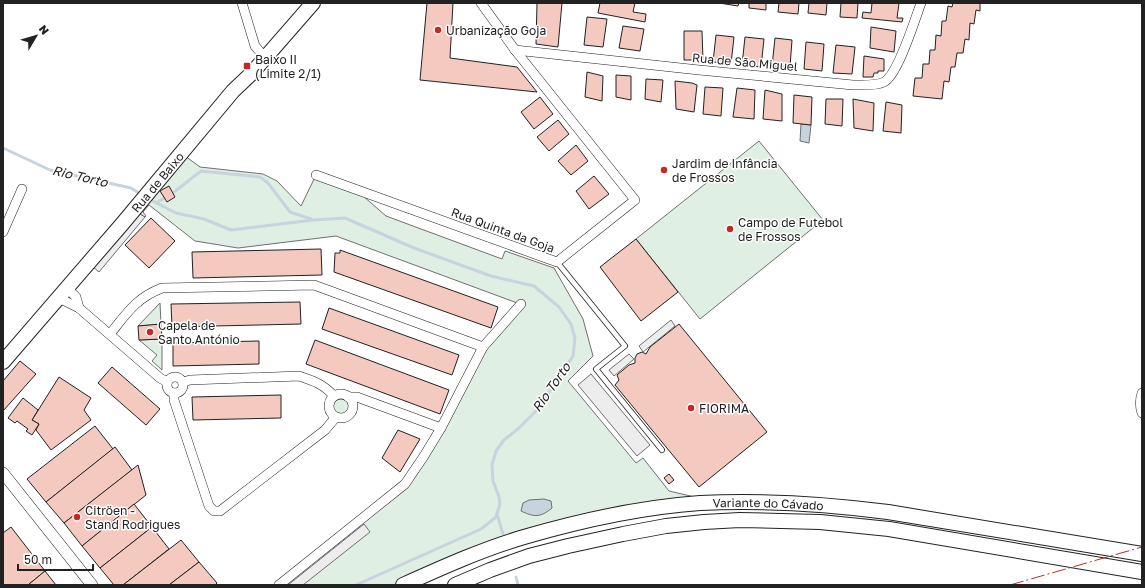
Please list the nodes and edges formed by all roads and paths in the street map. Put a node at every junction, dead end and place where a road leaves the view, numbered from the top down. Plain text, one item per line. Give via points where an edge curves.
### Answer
1 (242, 3) edge
2 (313, 3) edge
3 (481, 3) edge
4 (921, 3) edge
5 (516, 50) junction
6 (265, 58) junction
7 (316, 175) dead end
8 (22, 189) dead end
9 (3, 232) edge
10 (557, 262) junction
11 (63, 293) junction
12 (521, 304) dead end
13 (79, 308) junction
14 (110, 334) junction
15 (483, 347) junction
16 (3, 362) edge
17 (167, 382) junction
18 (183, 382) junction
19 (174, 393) junction
20 (1142, 393) edge
21 (334, 396) junction
22 (348, 397) junction
23 (1142, 413) edge
24 (336, 417) junction
25 (441, 428) junction
26 (662, 450) dead end
27 (3, 473) edge
28 (1142, 554) edge
29 (1142, 572) edge
30 (92, 585) edge
31 (279, 585) edge
32 (403, 585) edge
33 (455, 585) edge

1 - 6 street via 255,46
2 - 6 main road, Rua de Baixo
3 - 5 street, Rua Quinta da Goja
4 - 5 street, Rua de São Miguel via 894,72 885,82 868,85
5 - 10 street, Rua Quinta da Goja via 635,200
6 - 11 main road, Rua de Baixo via 233,92
7 - 10 street, Rua Quinta da Goja
8 - 9 street
10 - 26 lane via 625,346 596,369
11 - 13 street
11 - 13 street via 76,297
11 - 16 main road, Rua de Baixo
12 - 15 street
13 - 14 street
14 - 15 street via 135,304 149,293 162,288 314,285
14 - 17 street
15 - 25 street
17 - 18 street via 175,376
17 - 19 street via 168,389
18 - 19 street via 182,390
18 - 21 street via 299,376 316,381
19 - 24 street via 174,400 209,506 214,511 220,511 325,430
20 - 23 street
21 - 22 street via 341,394
21 - 24 street via 329,402 329,409
22 - 24 street via 352,411 347,417
22 - 25 street via 357,397
25 - 31 street via 405,484
27 - 30 street
28 - 32 main road, Variante do Cávado via 857,508 785,503 699,503 621,514 524,537 440,568
29 - 33 main road, Variante do Cávado via 889,529 820,522 740,520 666,526 574,544 529,556

